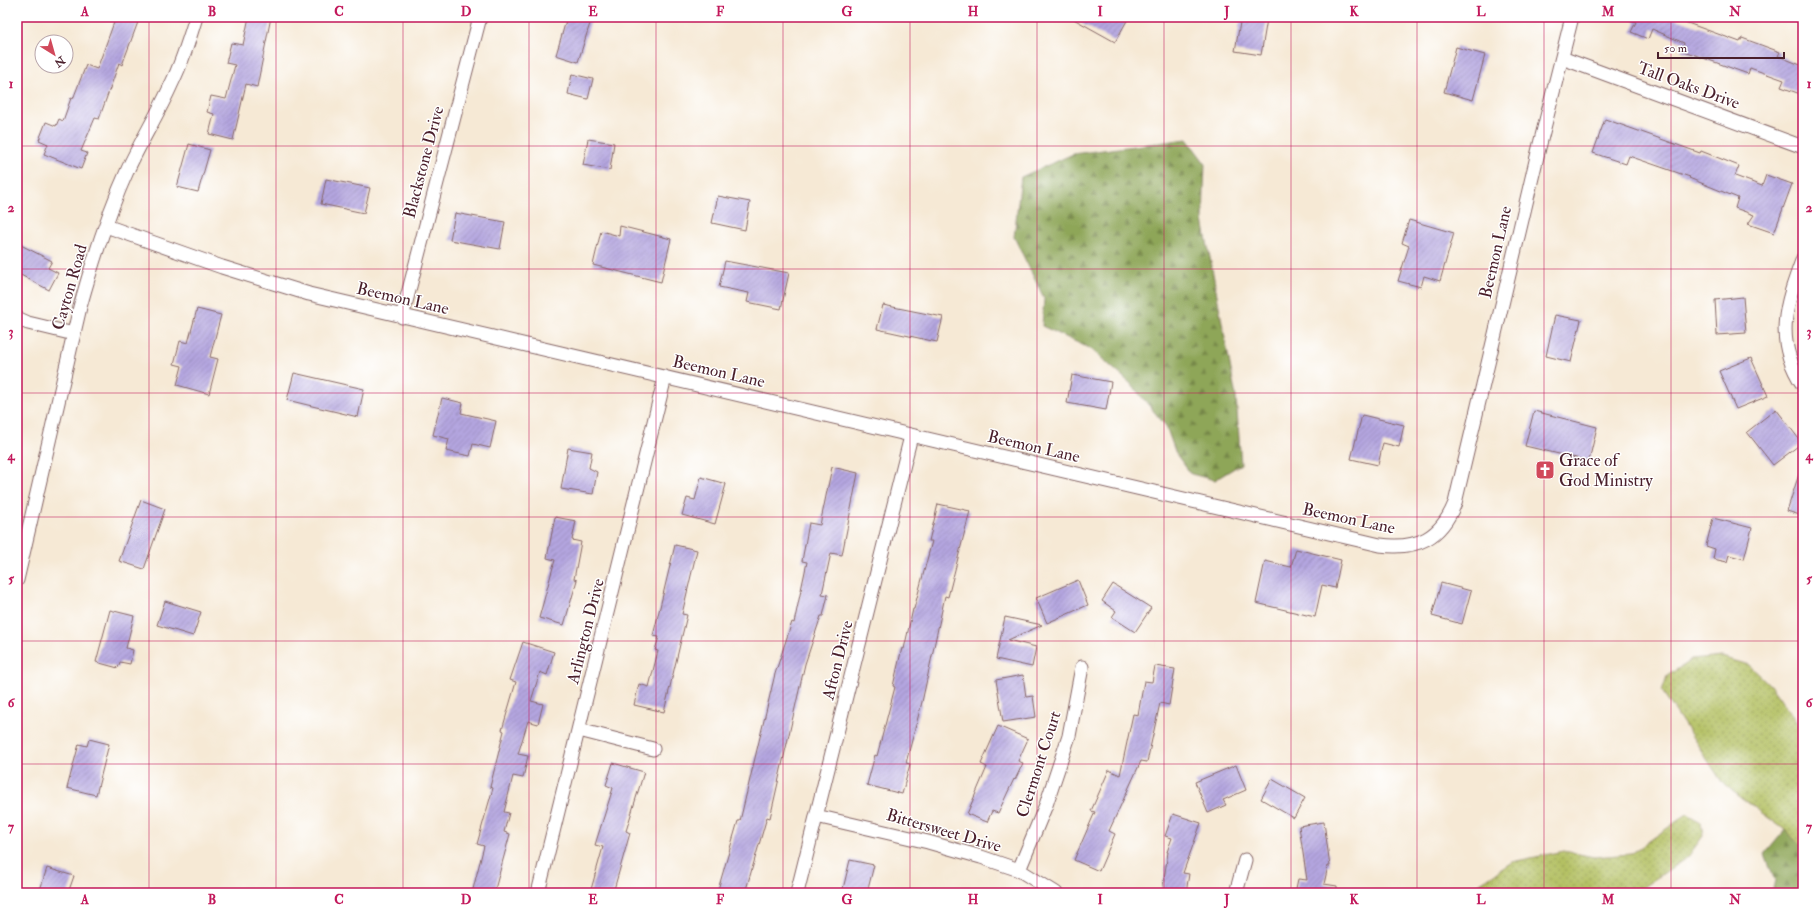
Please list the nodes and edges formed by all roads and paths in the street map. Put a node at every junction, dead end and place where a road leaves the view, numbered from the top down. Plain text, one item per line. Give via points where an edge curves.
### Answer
1 (196, 17) edge
2 (480, 17) edge
3 (1572, 17) edge
4 (1562, 58) junction
5 (1803, 147) edge
6 (106, 226) junction
7 (1803, 258) edge
8 (402, 317) junction
9 (17, 318) edge
10 (74, 334) junction
11 (665, 377) junction
12 (1803, 386) edge
13 (911, 436) junction
14 (17, 580) edge
15 (1082, 667) dead end
16 (579, 730) junction
17 (653, 749) dead end
18 (816, 816) junction
19 (1245, 860) dead end
20 (1019, 870) junction
21 (538, 893) edge
22 (797, 893) edge
23 (1056, 893) edge
24 (1236, 893) edge

1 - 6 street, Cayton Road via 181,63 127,170
2 - 8 street, Blackstone Drive
3 - 4 street, Beemon Lane
4 - 5 street, Tall Oaks Drive
4 - 13 street, Beemon Lane via 1455,503 1442,527 1431,537 1407,546 1380,545
6 - 8 street, Beemon Lane via 222,267 309,294
6 - 10 street, Cayton Road via 92,266
7 - 12 street via 1789,295 1785,316 1785,338 1789,358
8 - 11 street, Beemon Lane
9 - 10 street
10 - 14 street, Cayton Road
11 - 13 street, Beemon Lane
11 - 16 street, Arlington Drive
13 - 18 street, Afton Drive
15 - 20 street, Clermont Court via 1069,736 1046,805
16 - 17 street
16 - 21 street, Arlington Drive
18 - 20 street, Bittersweet Drive via 928,842
18 - 22 street, Afton Drive
19 - 24 street
20 - 23 street, Bittersweet Drive

